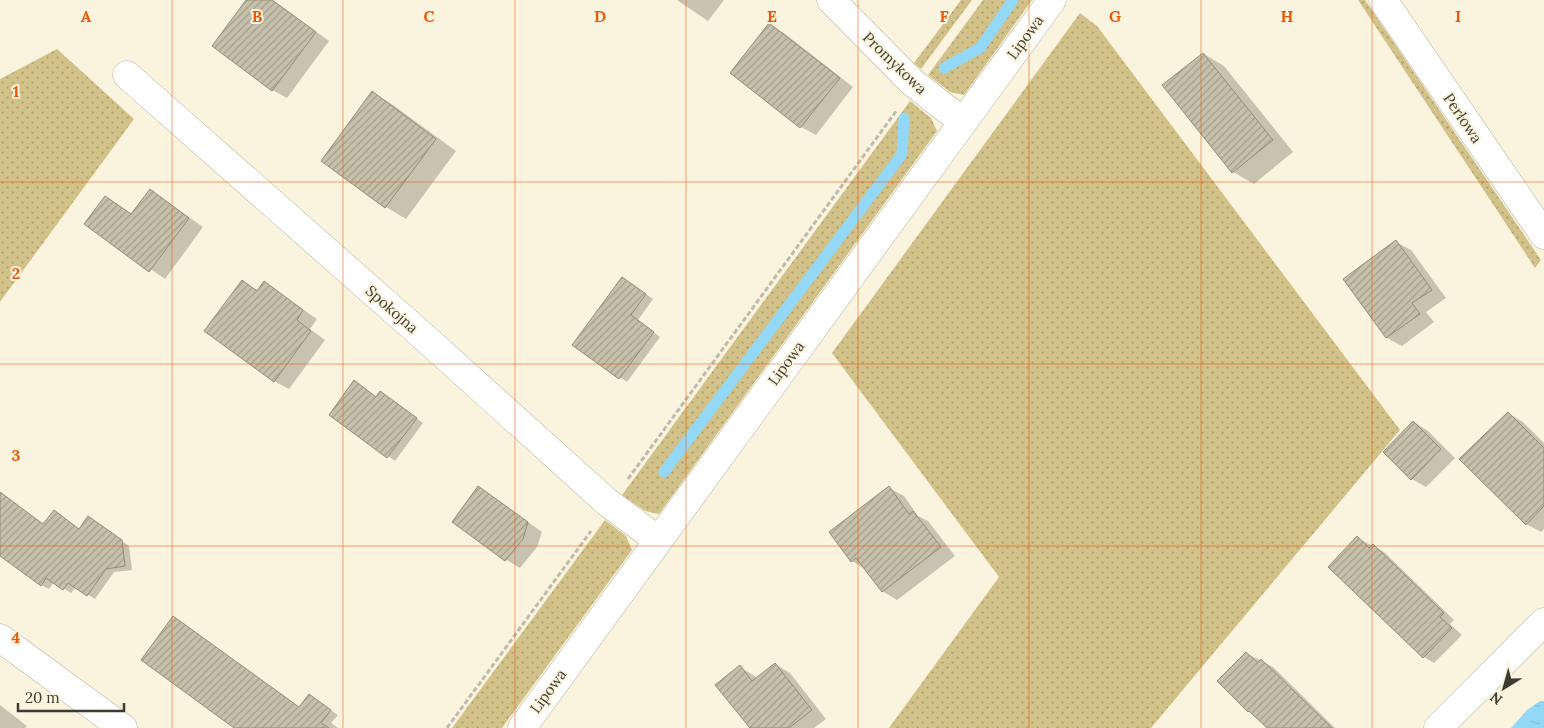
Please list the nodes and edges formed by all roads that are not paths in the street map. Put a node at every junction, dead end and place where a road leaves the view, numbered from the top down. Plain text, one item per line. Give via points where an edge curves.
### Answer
1 (831, 0) edge
2 (1052, 0) edge
3 (1382, 0) edge
4 (127, 75) dead end
5 (962, 122) junction
6 (1544, 235) edge
7 (658, 540) junction
8 (1544, 622) edge
9 (0, 638) edge
10 (122, 728) edge
11 (522, 728) edge
12 (1438, 728) edge

1 - 5 street, Promykowa via 912,82
2 - 5 street, Lipowa
3 - 6 street, Perłowa
4 - 7 street, Spokojna via 607,502
5 - 7 street, Lipowa
7 - 11 street, Lipowa
8 - 12 street
9 - 10 street

